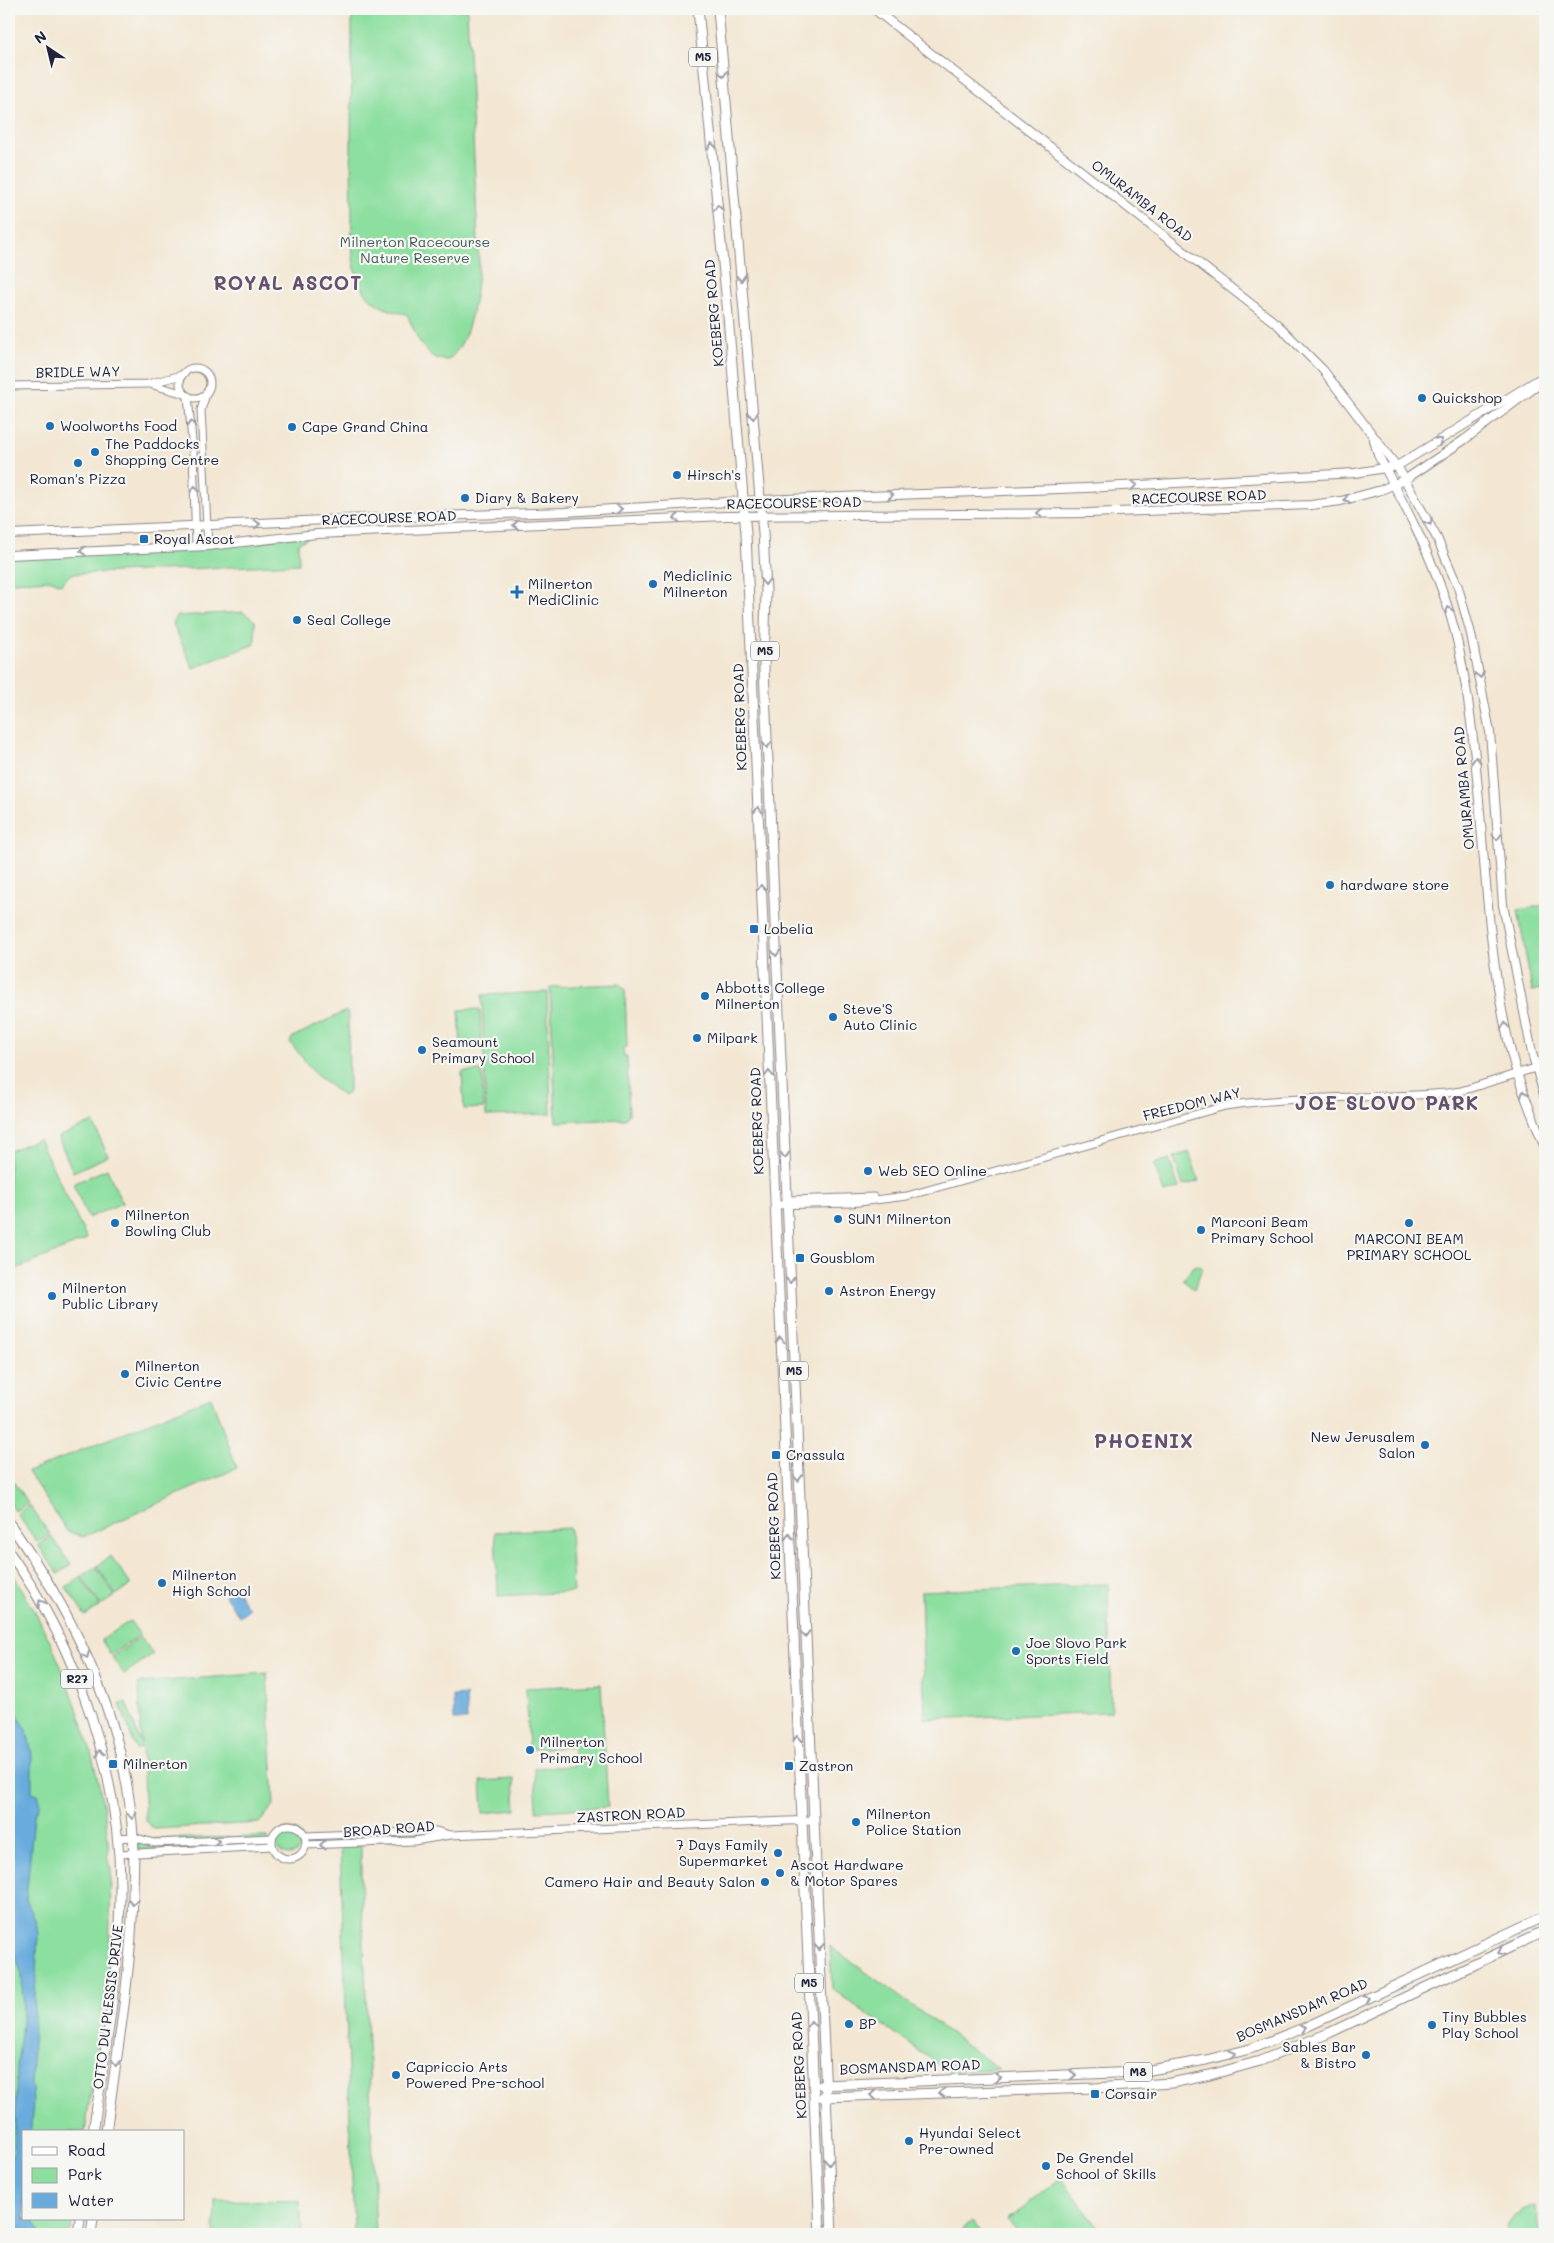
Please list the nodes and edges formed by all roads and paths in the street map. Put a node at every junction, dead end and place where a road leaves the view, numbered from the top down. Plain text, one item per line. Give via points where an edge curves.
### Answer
1 (698, 9) edge
2 (718, 9) edge
3 (874, 9) edge
4 (1545, 375) edge
5 (182, 376) junction
6 (1545, 380) edge
7 (148, 384) junction
8 (9, 386) edge
9 (206, 394) junction
10 (186, 395) junction
11 (1373, 436) junction
12 (1397, 466) junction
13 (1386, 469) junction
14 (1406, 479) junction
15 (1393, 485) junction
16 (760, 500) junction
17 (744, 501) junction
18 (745, 516) junction
19 (762, 517) junction
20 (196, 526) junction
21 (208, 526) junction
22 (9, 534) edge
23 (196, 546) junction
24 (208, 546) junction
25 (9, 555) edge
26 (1545, 1065) edge
27 (1535, 1067) junction
28 (1516, 1074) junction
29 (1545, 1098) edge
30 (1545, 1148) edge
31 (787, 1202) junction
32 (774, 1203) junction
33 (9, 1523) edge
34 (9, 1552) edge
35 (801, 1820) junction
36 (813, 1820) junction
37 (134, 1836) junction
38 (305, 1836) junction
39 (450, 1836) junction
40 (118, 1838) junction
41 (272, 1838) junction
42 (188, 1842) junction
43 (305, 1845) junction
44 (272, 1846) junction
45 (188, 1851) junction
46 (134, 1853) junction
47 (119, 1854) junction
48 (1545, 1916) edge
49 (1545, 1931) edge
50 (814, 2085) junction
51 (826, 2085) junction
52 (815, 2097) junction
53 (826, 2097) junction
54 (93, 2130) edge
55 (106, 2130) edge
56 (80, 2220) edge
57 (93, 2220) edge
58 (78, 2234) edge
59 (91, 2234) edge
60 (820, 2234) edge
61 (832, 2234) edge

17 -> 1 main road, KOEBERG ROAD / M5
2 -> 16 main road, KOEBERG ROAD / M5
3 - 11 main road, OMURAMBA ROAD via 1261,311 1323,370
12 -> 4 main road, RACECOURSE ROAD
5 - 7 street, BRIDLE WAY
5 - 9 street via 192,368 204,370 211,382
5 - 10 street via 180,385
6 - 14 main road, RACECOURSE ROAD
7 - 8 street, BRIDLE WAY
7 - 10 street, BRIDLE WAY
9 - 10 street via 198,398
9 - 21 street via 201,410
20 -> 10 street via 191,411
11 - 12 main road, OMURAMBA ROAD
11 - 13 main road, OMURAMBA ROAD
12 - 13 main road, RACECOURSE ROAD
12 - 14 main road, OMURAMBA ROAD
13 - 15 main road, OMURAMBA ROAD
16 -> 13 main road, RACECOURSE ROAD via 1086,488 1323,476
14 - 15 main road, RACECOURSE ROAD
14 -> 27 main road, OMURAMBA ROAD via 1448,562 1472,634 1490,732 1503,904
15 -> 19 main road, RACECOURSE ROAD via 1342,501 1311,505 1088,513
28 -> 15 main road, OMURAMBA ROAD via 1491,937 1474,740 1460,654 1435,571
16 - 17 main road, RACECOURSE ROAD
16 - 19 main road, KOEBERG ROAD / M5
17 - 18 main road, KOEBERG ROAD / M5
21 -> 17 main road, RACECOURSE ROAD via 573,512
18 - 19 main road, RACECOURSE ROAD
18 -> 24 main road, RACECOURSE ROAD via 317,534
32 -> 18 main road, KOEBERG ROAD / M5
19 -> 31 main road, KOEBERG ROAD / M5 via 766,591 764,669
20 - 21 main road, RACECOURSE ROAD
20 - 22 main road, RACECOURSE ROAD
20 - 23 street
21 - 24 street
23 - 24 main road, RACECOURSE ROAD
23 -> 25 main road, RACECOURSE ROAD
26 - 27 street, FREEDOM WAY
27 - 28 street, FREEDOM WAY
27 - 29 main road, OMURAMBA ROAD
30 -> 28 main road, OMURAMBA ROAD
28 - 31 street, FREEDOM WAY via 1447,1093 1225,1106 906,1196
31 - 32 street, FREEDOM WAY
31 -> 36 main road, KOEBERG ROAD / M5
35 -> 32 main road, KOEBERG ROAD / M5
33 -> 37 main road, OTTO DU PLESSIS DRIVE / R27 via 55,1593 97,1680 122,1762
40 -> 34 main road, OTTO DU PLESSIS DRIVE / R27 via 95,1732 74,1671 49,1617
35 - 36 street, ZASTRON ROAD
35 - 39 street, ZASTRON ROAD
50 -> 35 main road, KOEBERG ROAD / M5
36 -> 51 main road, KOEBERG ROAD / M5
37 - 40 street, BROAD ROAD
37 - 42 street, BROAD ROAD via 154,1843
37 - 46 main road, OTTO DU PLESSIS DRIVE / R27
38 - 39 street, BROAD ROAD via 436,1831
38 - 41 street, BROAD ROAD via 298,1827 288,1825 278,1829
38 - 43 street
39 -> 43 street, BROAD ROAD via 414,1842
40 - 47 main road, OTTO DU PLESSIS DRIVE / R27
42 -> 41 street, BROAD ROAD
41 - 44 street
42 - 45 street
43 - 44 street via 300,1855 289,1859 278,1855
44 - 45 street
45 - 46 street
46 - 47 street
46 -> 55 main road, OTTO DU PLESSIS DRIVE / R27 via 129,1970
47 - 54 main road, OTTO DU PLESSIS DRIVE / R27 via 118,1950
51 -> 48 main road, BOSMANSDAM ROAD / M8 via 1139,2072 1206,2060 1250,2049 1306,2027
49 -> 53 main road, BOSMANSDAM ROAD / M8 via 1321,2036 1260,2061 1210,2075 1171,2083 1112,2087
50 - 51 main road, BOSMANSDAM ROAD / M8
50 - 52 main road, KOEBERG ROAD / M5
51 - 53 main road, KOEBERG ROAD / M5
52 - 53 main road, BOSMANSDAM ROAD / M8
52 - 60 main road, KOEBERG ROAD / M5
53 -> 61 main road, KOEBERG ROAD / M5
56 - 58 main road
57 - 59 main road

